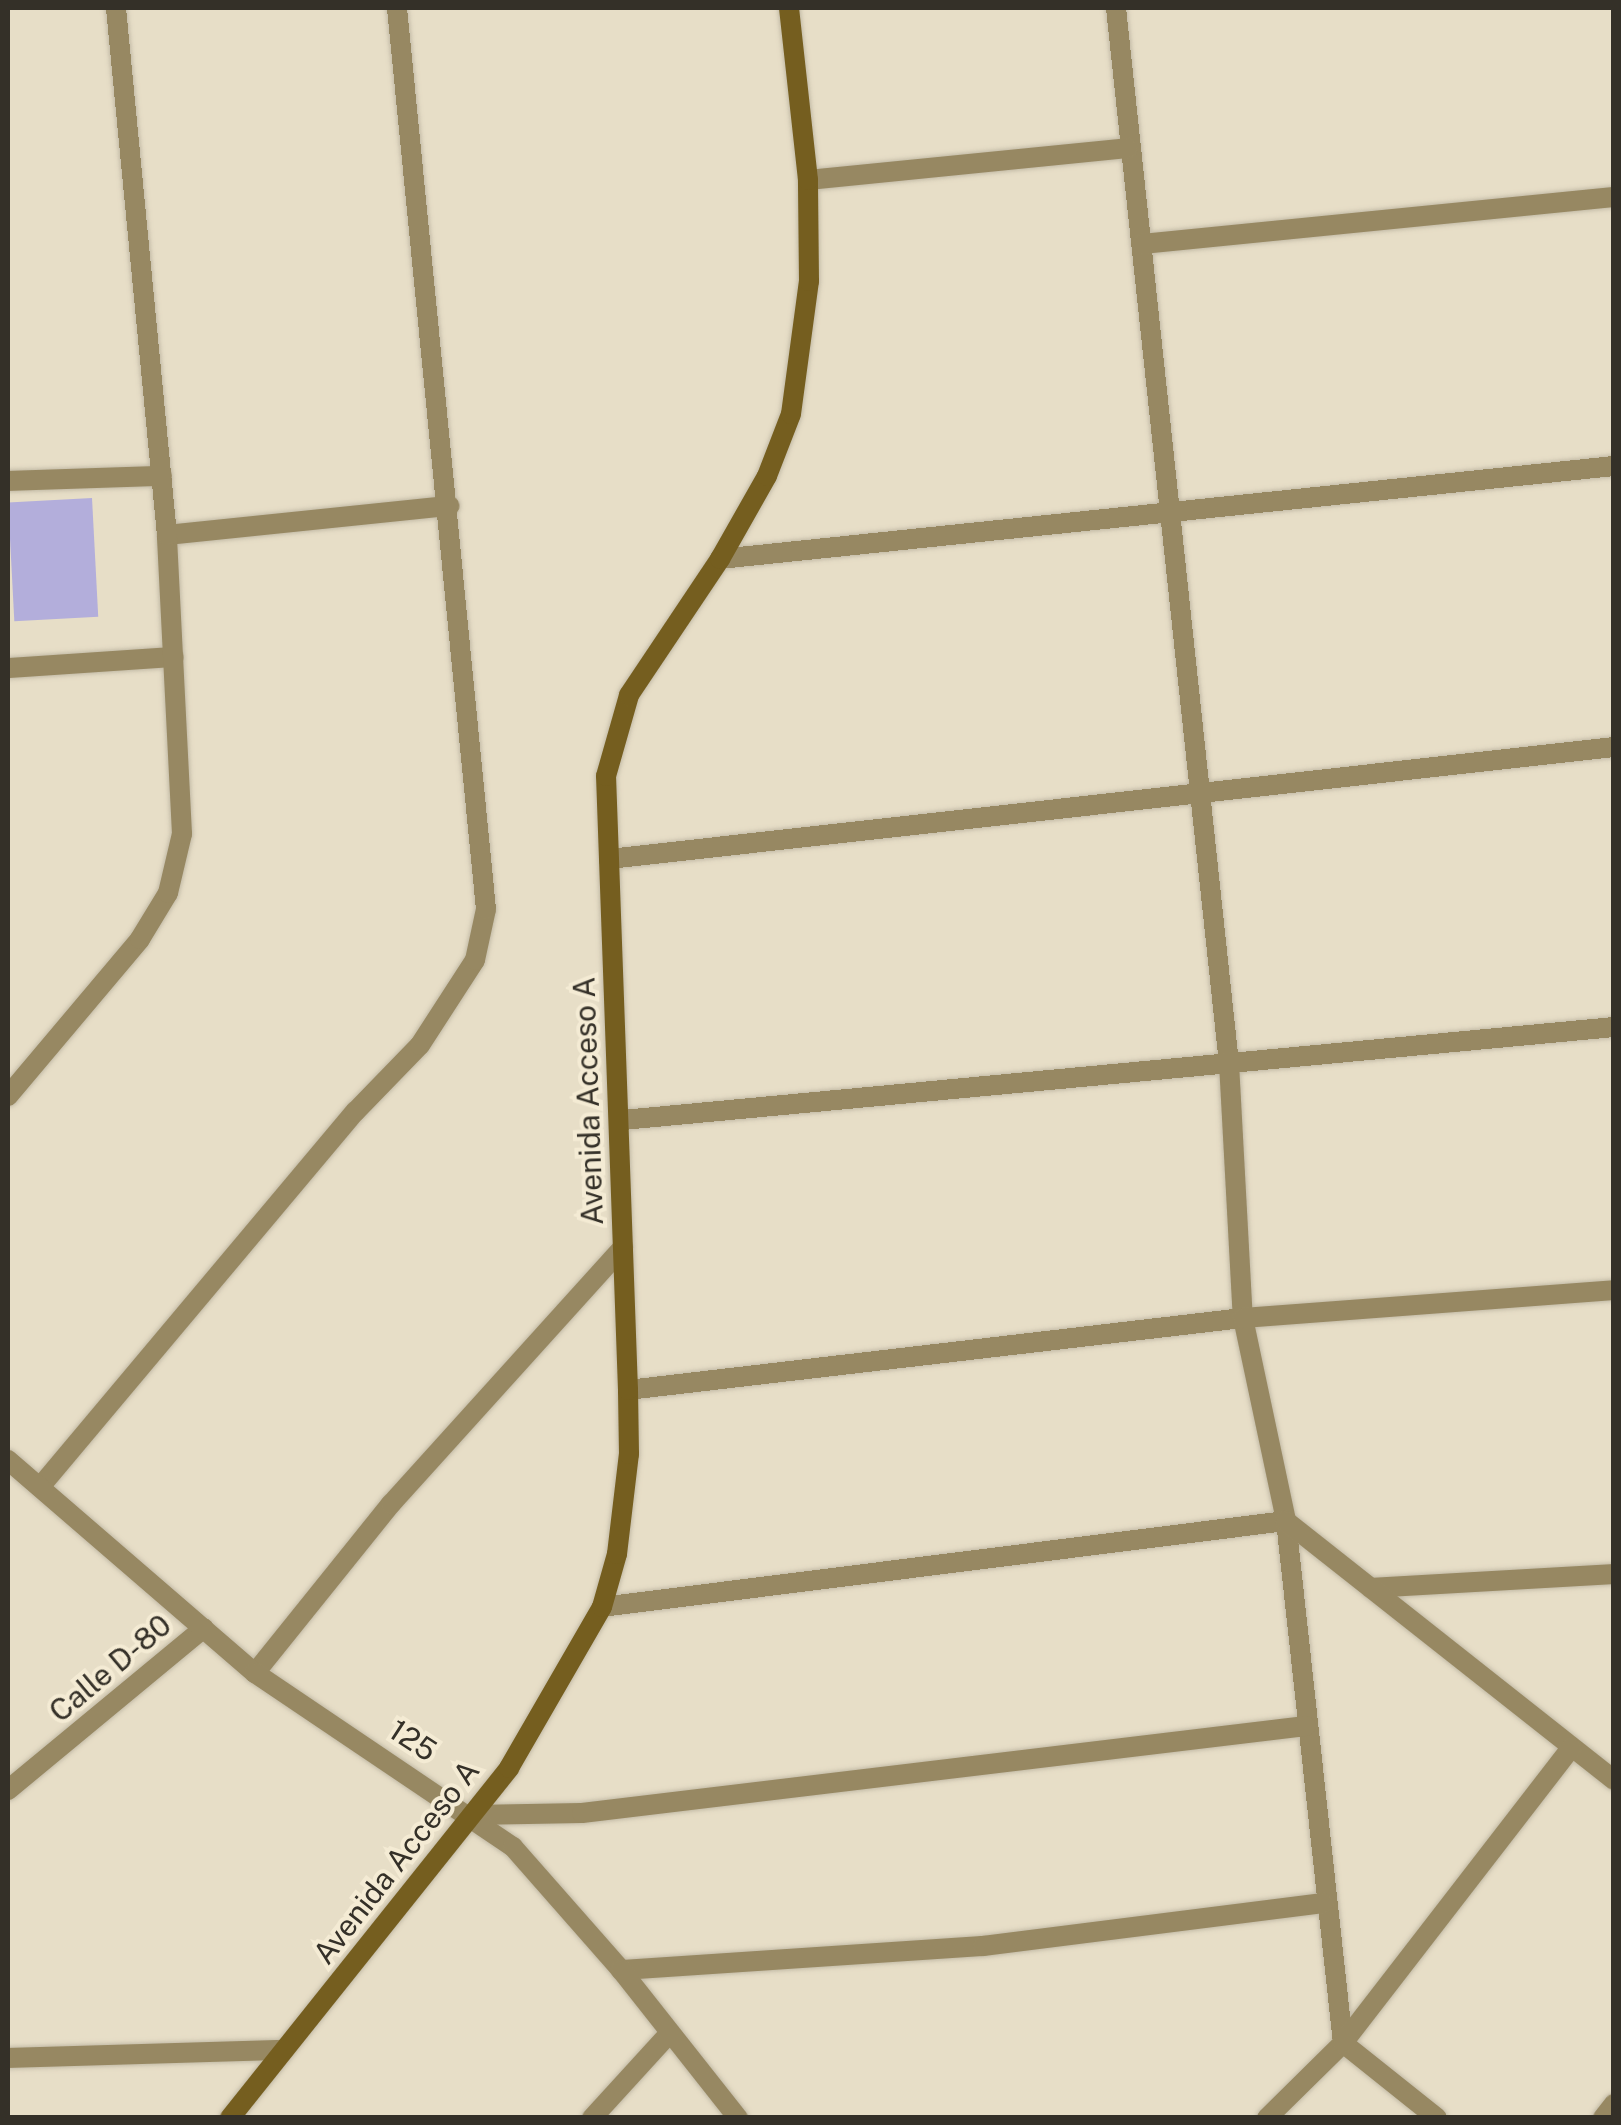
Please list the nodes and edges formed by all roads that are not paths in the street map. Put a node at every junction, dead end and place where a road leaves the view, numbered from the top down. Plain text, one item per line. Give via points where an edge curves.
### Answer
1 (116, 8) edge
2 (397, 8) edge
3 (788, 8) edge
4 (1116, 8) edge
5 (1127, 148) junction
6 (808, 180) junction
7 (1614, 197) edge
8 (1142, 244) junction
9 (1614, 466) edge
10 (162, 476) junction
11 (8, 481) edge
12 (450, 506) junction
13 (1171, 517) junction
14 (167, 535) junction
15 (720, 559) junction
16 (174, 657) junction
17 (8, 668) edge
18 (1614, 746) edge
19 (1199, 795) junction
20 (608, 859) junction
21 (1614, 1027) edge
22 (1230, 1063) junction
23 (8, 1096) edge
24 (622, 1120) junction
25 (622, 1247) junction
26 (1614, 1290) edge
27 (1243, 1318) junction
28 (628, 1390) junction
29 (8, 1460) edge
30 (40, 1488) junction
31 (1286, 1522) junction
32 (1614, 1574) edge
33 (1371, 1588) junction
34 (602, 1606) junction
35 (204, 1628) junction
36 (256, 1673) junction
37 (1306, 1726) junction
38 (1572, 1748) junction
39 (1614, 1780) edge
40 (8, 1790) edge
41 (474, 1815) junction
42 (1322, 1903) junction
43 (621, 1970) junction
44 (668, 2036) junction
45 (1343, 2044) junction
46 (284, 2050) junction
47 (8, 2058) edge
48 (1614, 2104) edge
49 (230, 2118) edge
50 (592, 2118) edge
51 (738, 2118) edge
52 (1266, 2118) edge
53 (1437, 2118) edge
54 (1603, 2118) edge

1 - 10 street
2 - 12 street
3 - 6 main road, Avenida Acceso A
4 - 5 street
5 - 6 street
5 - 8 street
6 - 15 main road, Avenida Acceso A via 809,280 791,414 767,476
7 - 8 street
8 - 13 street
9 - 13 street
10 - 11 street
10 - 14 street
12 - 14 street
12 - 30 street via 486,909 475,960 420,1045 355,1112
13 - 15 street
13 - 19 street
14 - 16 street
15 - 20 main road, Avenida Acceso A via 655,649 613,734 606,776
16 - 17 street
16 - 23 street via 182,834 168,894 106,983
18 - 19 street
19 - 20 street
19 - 22 street
20 - 24 main road, Avenida Acceso A
21 - 22 street
22 - 24 street
22 - 27 street
24 - 25 main road, Avenida Acceso A
25 - 28 main road, Avenida Acceso A
25 - 36 street via 391,1504
26 - 27 street
27 - 28 street
27 - 31 street
28 - 34 main road, Avenida Acceso A via 624,1507
29 - 30 street, 125
30 - 35 street, 125
31 - 33 street
31 - 34 street
31 - 37 street
32 - 33 street
33 - 38 street
34 - 41 main road, Avenida Acceso A via 540,1719
35 - 36 street, 125
35 - 40 street, Calle D-80
36 - 41 street, 125
37 - 41 street via 582,1813
37 - 42 street
38 - 39 street
38 - 45 street
41 - 43 street, 125 via 513,1847
41 - 46 main road, Avenida Acceso A
42 - 43 street via 984,1946
42 - 45 street
43 - 44 street, 125
44 - 50 street
44 - 51 street, 125
45 - 52 street
45 - 53 street
46 - 47 street
46 - 49 main road, Avenida Acceso A
48 - 54 street

